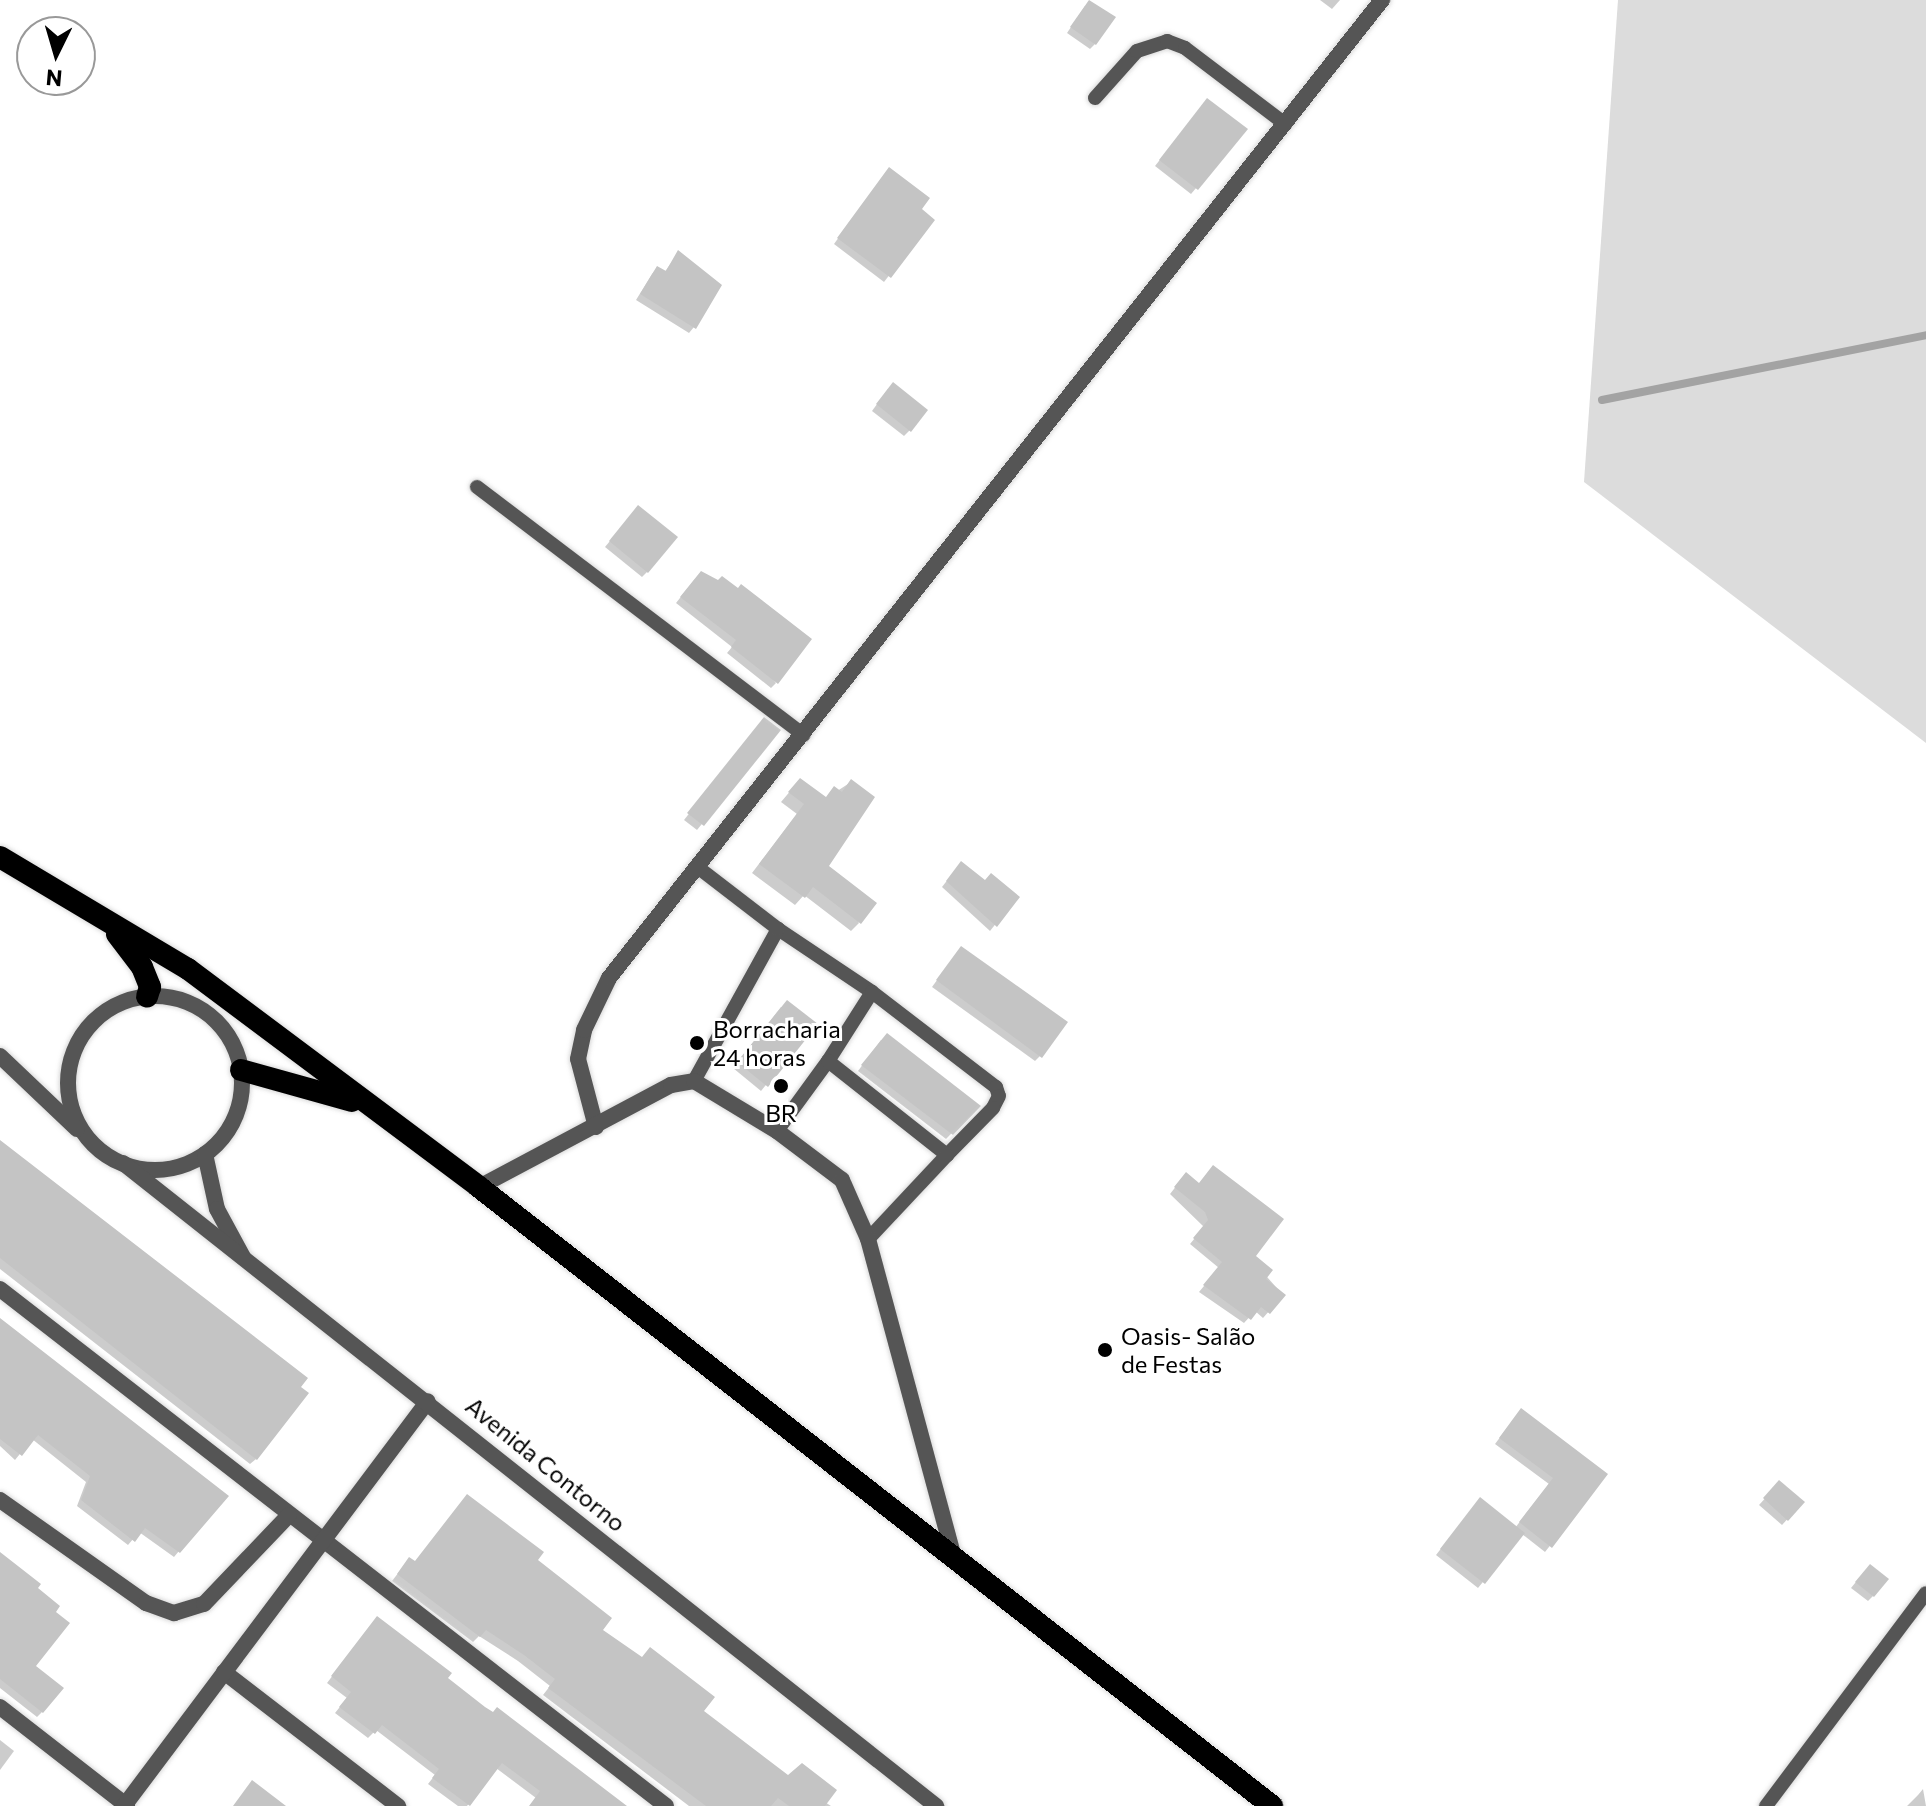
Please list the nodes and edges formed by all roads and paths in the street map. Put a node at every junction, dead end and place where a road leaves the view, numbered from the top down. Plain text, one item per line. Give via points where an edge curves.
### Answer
1 (1382, 0) edge
2 (1095, 98) dead end
3 (1285, 124) junction
4 (477, 487) dead end
5 (804, 735) junction
6 (0, 857) edge
7 (700, 869) junction
8 (93, 912) junction
9 (778, 929) junction
10 (872, 992) junction
11 (147, 997) junction
12 (0, 1056) edge
13 (828, 1061) junction
14 (241, 1070) junction
15 (694, 1081) junction
16 (371, 1108) junction
17 (596, 1127) junction
18 (777, 1131) junction
19 (92, 1143) junction
20 (205, 1154) junction
21 (947, 1155) junction
22 (123, 1163) junction
23 (479, 1187) junction
24 (868, 1239) junction
25 (248, 1265) junction
26 (0, 1289) edge
27 (428, 1401) junction
28 (0, 1500) edge
29 (289, 1515) junction
30 (322, 1541) junction
31 (956, 1563) junction
32 (1926, 1593) edge
33 (224, 1672) junction
34 (0, 1707) edge
35 (125, 1806) edge
36 (398, 1806) edge
37 (666, 1806) edge
38 (936, 1806) edge
39 (1272, 1806) edge
40 (1766, 1806) edge

1 - 3 street
2 - 3 lane via 1137,51 1167,41 1185,48
3 - 5 street
4 - 5 lane
5 - 7 street
6 - 8 highway
7 - 9 lane
7 - 17 street via 609,978 591,1012 578,1059
8 - 11 highway via 132,948 150,987
8 - 16 highway via 188,969
9 - 10 lane
9 - 15 lane
10 - 13 lane
10 - 21 lane via 996,1087 999,1096 993,1108
11 - 14 street via 180,1000 209,1015 230,1040
11 - 19 street via 110,1009 82,1036 74,1053 69,1071 72,1110
12 - 19 street
13 - 18 lane
13 - 21 lane
14 - 16 highway
14 - 20 street via 235,1118
15 - 17 street via 671,1085
15 - 18 street
16 - 23 highway
17 - 23 street
18 - 24 street via 842,1180
19 - 22 street
20 - 22 street via 156,1170
20 - 25 street via 217,1209
21 - 24 lane
22 - 25 street, Avenida Contorno
23 - 31 highway
24 - 31 street
25 - 27 street, Avenida Contorno
26 - 29 street
27 - 30 street
27 - 38 street, Avenida Contorno
28 - 29 street via 146,1603 174,1613 204,1604
29 - 30 street
30 - 33 street
30 - 37 street
31 - 39 highway
32 - 40 lane
33 - 35 street
33 - 36 street
34 - 35 street

